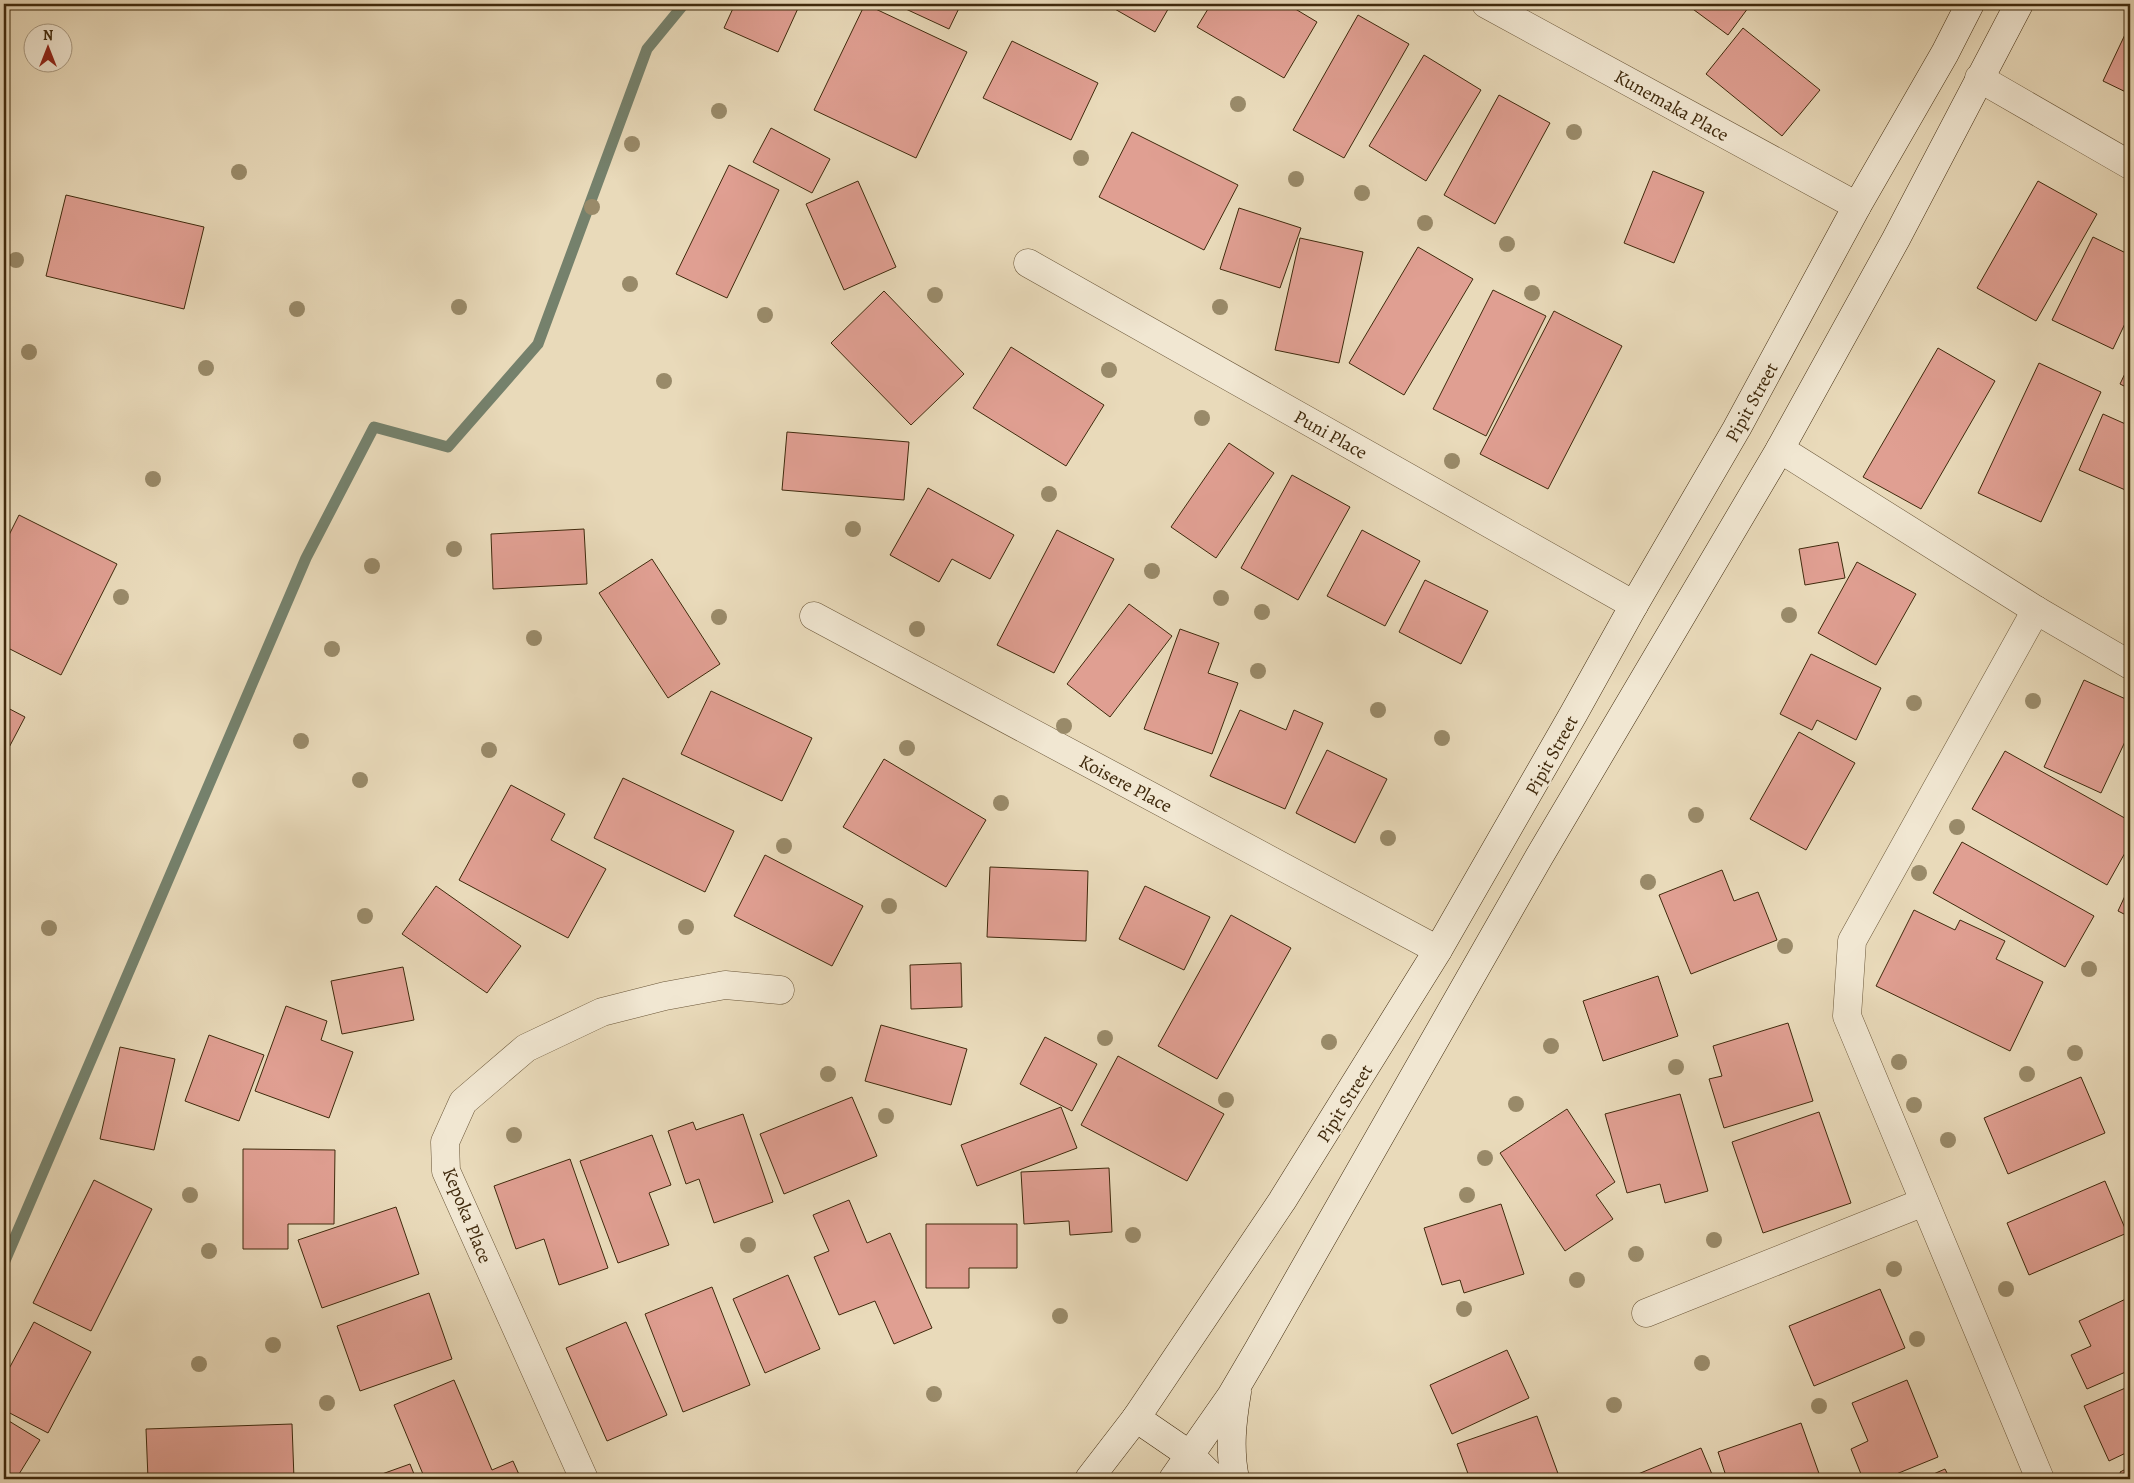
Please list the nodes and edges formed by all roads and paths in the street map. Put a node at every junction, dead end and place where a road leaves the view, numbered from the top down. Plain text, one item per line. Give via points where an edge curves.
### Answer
1 (1486, 4) edge
2 (1970, 4) edge
3 (2019, 4) edge
4 (1979, 78) junction
5 (2130, 164) edge
6 (1858, 206) junction
7 (1028, 263) dead end
8 (1780, 449) junction
9 (1634, 605) junction
10 (2036, 610) junction
11 (814, 616) dead end
12 (2130, 665) edge
13 (1438, 950) junction
14 (780, 990) dead end
15 (1924, 1202) junction
16 (1646, 1313) dead end
17 (1238, 1383) junction
18 (1136, 1418) junction
19 (1190, 1455) junction
20 (584, 1479) edge
21 (1089, 1479) edge
22 (1173, 1479) edge
23 (1214, 1479) edge
24 (1235, 1479) edge
25 (2040, 1479) edge

1 - 6 street, Kunemaka Place
2 - 6 street, Pipit Street
3 - 4 street
4 - 5 street
4 - 8 street via 1896,239
6 - 9 street, Pipit Street via 1737,428
7 - 9 street, Puni Place
8 - 10 street
8 - 17 street via 1582,781
9 - 13 street, Pipit Street
10 - 12 street
10 - 15 street via 1852,941 1847,1016
11 - 13 street, Koisere Place
13 - 18 street, Pipit Street via 1282,1201
14 - 20 street, Kepoka Place via 725,985 602,1012 526,1048 463,1102 445,1142 446,1171
15 - 16 street
15 - 25 street
17 - 19 street
17 - 24 street via 1230,1429
18 - 19 street
18 - 21 street, Pipit Street
19 - 22 street
19 - 23 street

